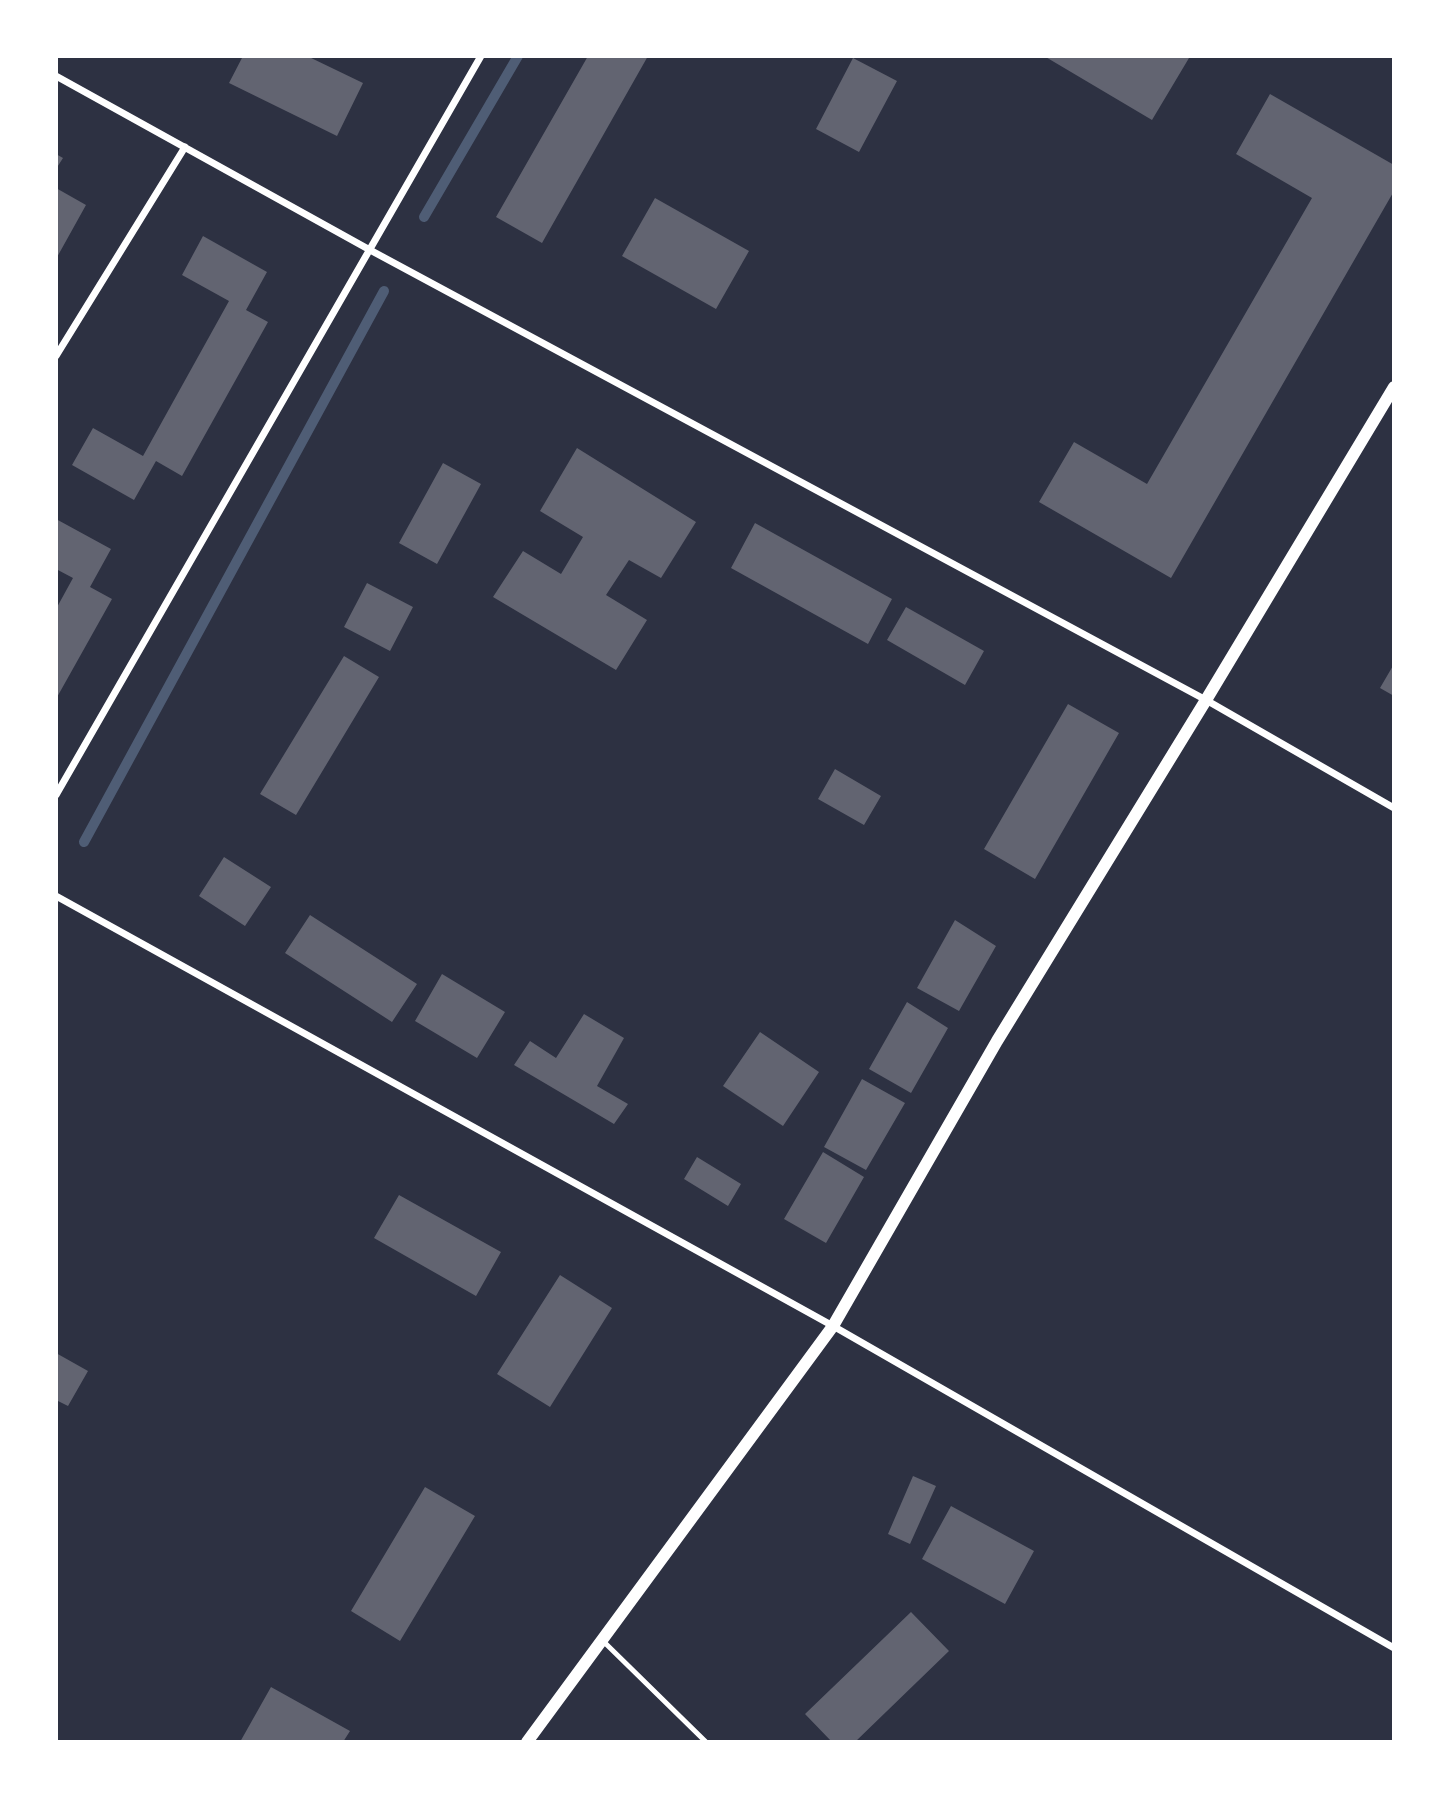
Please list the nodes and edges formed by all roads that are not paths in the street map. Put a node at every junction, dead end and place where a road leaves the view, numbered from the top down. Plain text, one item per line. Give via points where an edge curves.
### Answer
1 (481, 56) edge
2 (56, 75) edge
3 (185, 147) junction
4 (370, 250) junction
5 (56, 356) edge
6 (1394, 387) edge
7 (1206, 701) junction
8 (56, 795) edge
9 (1394, 808) edge
10 (56, 895) edge
11 (833, 1326) junction
12 (602, 1640) junction
13 (1394, 1648) edge
14 (527, 1742) edge
15 (706, 1742) edge

1 - 4 street
2 - 3 street
3 - 4 street
3 - 5 street
4 - 7 street
4 - 8 street
6 - 7 street
7 - 9 street
7 - 11 street via 997,1041
10 - 11 street
11 - 12 street
11 - 13 street
12 - 14 street
12 - 15 lane

